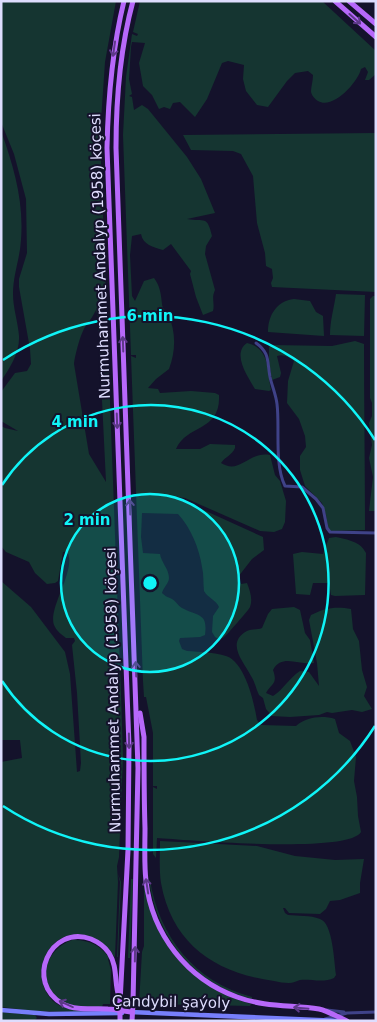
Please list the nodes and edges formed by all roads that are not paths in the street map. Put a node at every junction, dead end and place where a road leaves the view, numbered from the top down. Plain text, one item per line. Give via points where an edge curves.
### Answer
1 (124, 1) edge
2 (133, 1) edge
3 (335, 1) edge
4 (349, 1) edge
5 (376, 24) edge
6 (374, 36) edge
7 (256, 343) dead end
8 (376, 533) edge
9 (136, 694) junction
10 (120, 1002) junction
11 (1, 1010) edge
12 (321, 1010) junction
13 (131, 1012) junction
14 (347, 1012) junction
15 (376, 1012) edge
16 (335, 1016) junction
17 (324, 1019) junction
18 (120, 1021) edge
19 (132, 1021) edge
20 (341, 1021) edge
21 (347, 1021) edge

1 -> 10 main road, Nurmuhammet Andalyp (1958) köçesi via 112,62 108,114 129,737 128,850
9 -> 2 main road, Nurmuhammet Andalyp (1958) köçesi via 116,148 118,89
3 -> 6 main road
4 - 5 main road
7 - 8 street via 266,352 277,400 279,457 285,486 302,487 316,499 323,508 330,532
12 -> 9 main road via 260,1003 223,991 194,972 165,938 152,910 146,882 144,737
19 -> 9 main road, Nurmuhammet Andalyp (1958) köçesi, bridge via 138,778
13 -> 10 main road via 72,1008 56,1000 47,987 44,974 51,950 75,937 88,938 102,946 113,963
10 - 18 main road, Nurmuhammet Andalyp (1958) köçesi, bridge
11 - 13 main road, Çandybil şaýoly via 49,1014
12 - 14 street
12 - 16 main road
13 - 17 main road, Çandybil şaýoly
14 - 15 street
14 - 16 street
16 - 17 street
16 - 21 main road
17 - 20 main road, Çandybil şaýoly

